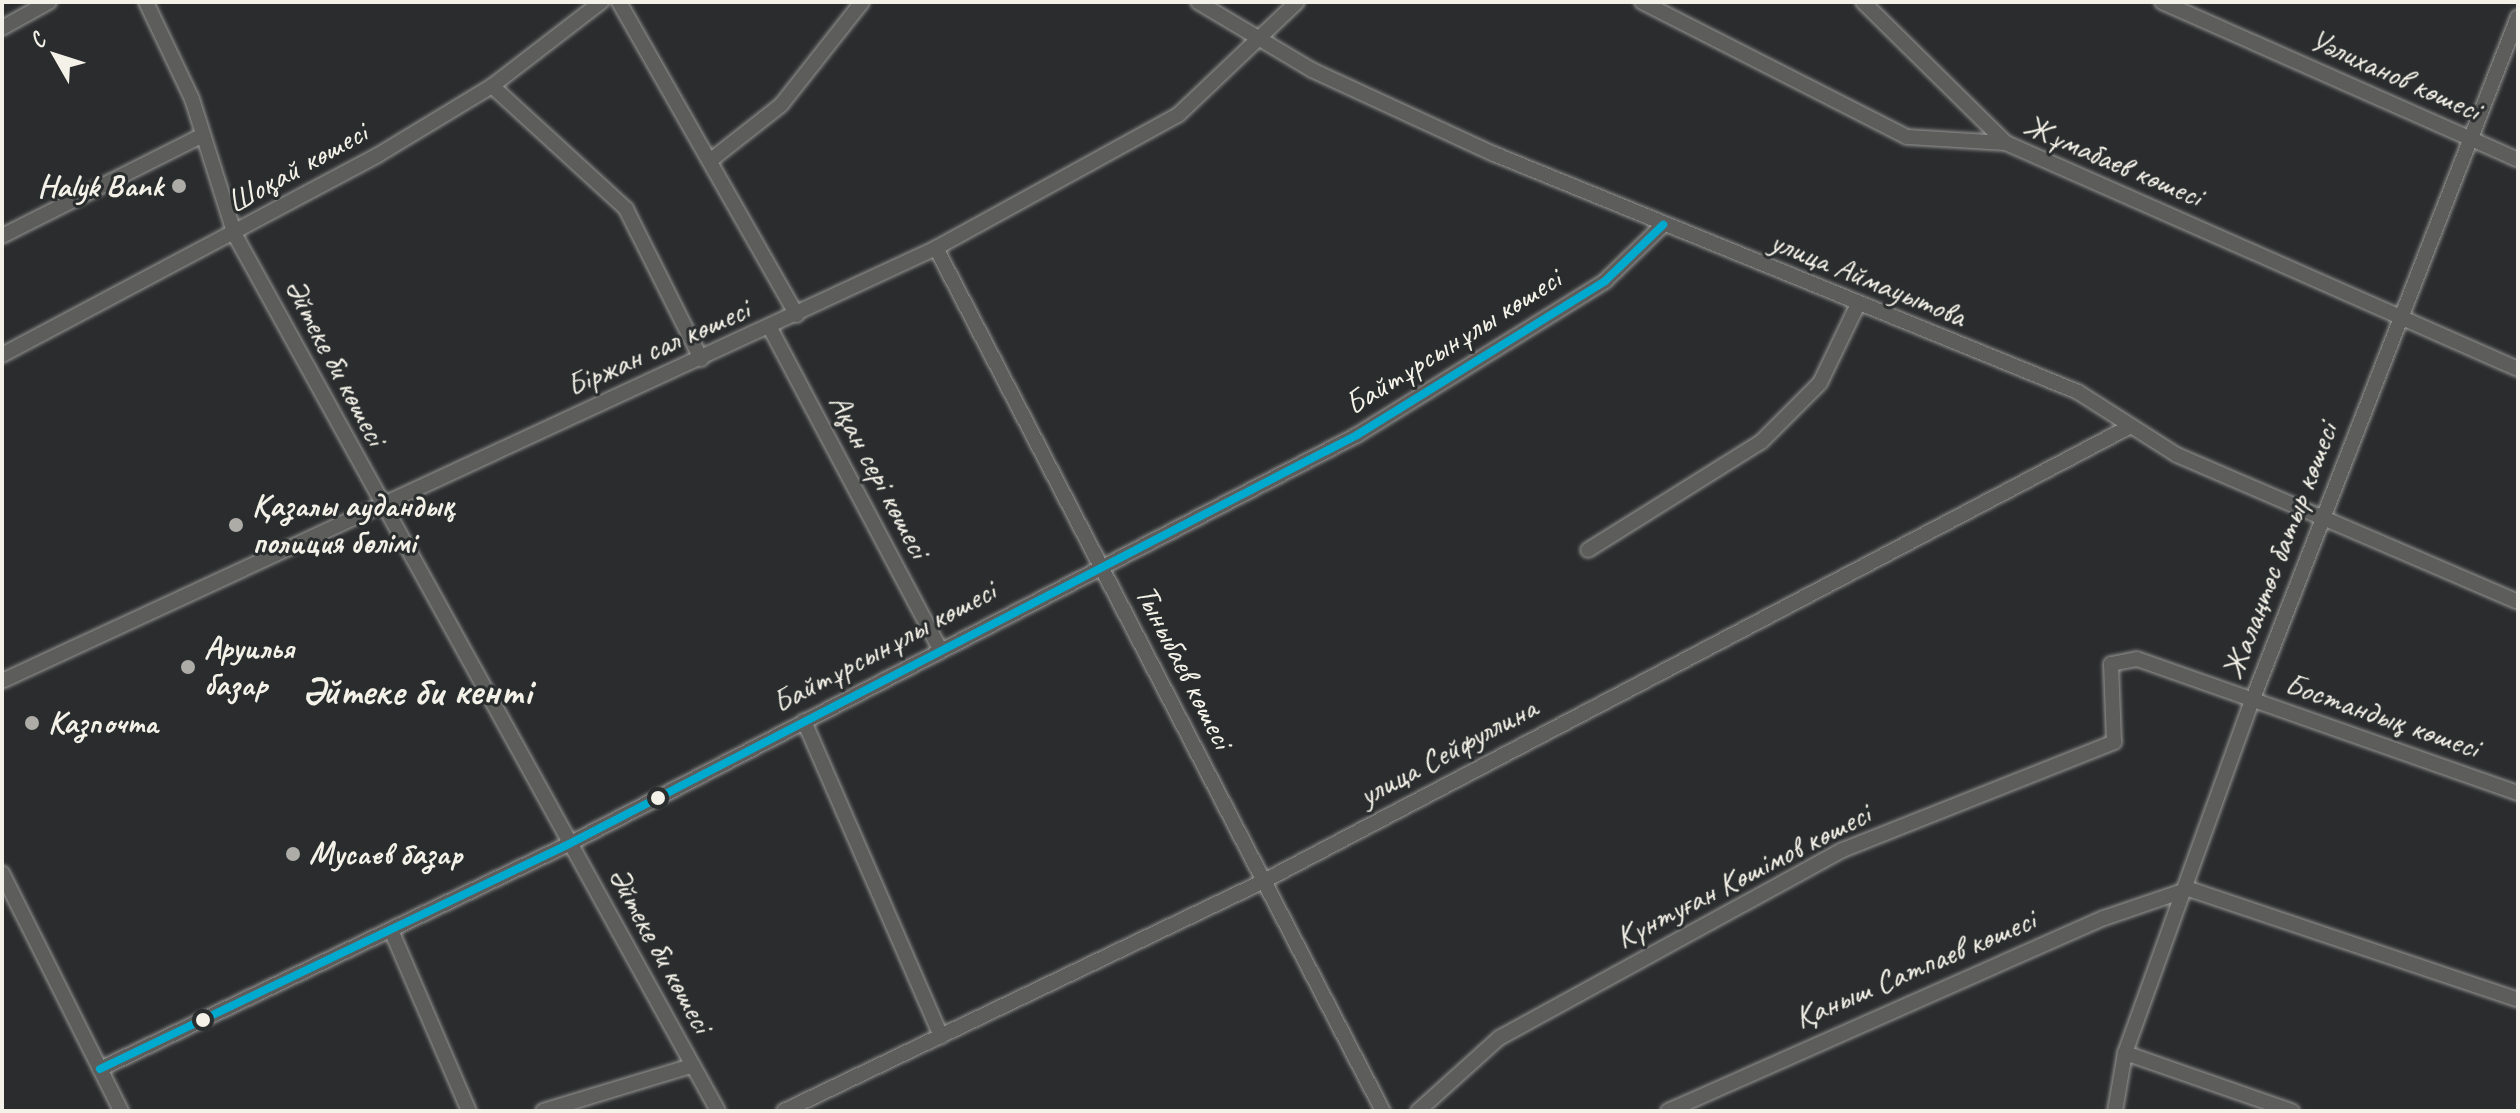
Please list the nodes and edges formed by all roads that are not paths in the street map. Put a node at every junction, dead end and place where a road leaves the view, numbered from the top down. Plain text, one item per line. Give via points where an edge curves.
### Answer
1 (49, 2) edge
2 (146, 2) edge
3 (601, 2) edge
4 (619, 2) edge
5 (862, 2) edge
6 (1198, 2) edge
7 (1297, 2) edge
8 (1642, 2) edge
9 (1863, 2) edge
10 (2162, 2) edge
11 (2518, 17) edge
12 (2, 28) edge
13 (1260, 40) junction
14 (492, 86) junction
15 (203, 135) junction
16 (2466, 137) junction
17 (2006, 143) junction
18 (711, 160) junction
19 (2518, 160) edge
20 (1663, 225) junction
21 (235, 235) junction
22 (2, 236) edge
23 (936, 248) junction
24 (1857, 306) junction
25 (797, 315) junction
26 (2398, 317) junction
27 (770, 328) junction
28 (2, 355) edge
29 (701, 359) junction
30 (2518, 369) edge
31 (2129, 427) junction
32 (379, 503) junction
33 (2322, 520) junction
34 (1588, 550) dead end
35 (1100, 565) junction
36 (2518, 602) edge
37 (940, 649) junction
38 (2137, 659) joint
39 (2, 681) edge
40 (2252, 701) junction
41 (804, 721) junction
42 (2518, 793) edge
43 (569, 844) junction
44 (2, 873) edge
45 (1262, 882) junction
46 (2189, 889) junction
47 (391, 930) junction
48 (2518, 1000) edge
49 (941, 1036) junction
50 (2125, 1053) junction
51 (691, 1066) junction
52 (100, 1069) junction
53 (570, 1107) edge
54 (121, 1111) edge
55 (469, 1111) edge
56 (543, 1111) edge
57 (718, 1111) edge
58 (784, 1111) edge
59 (1383, 1111) edge
60 (1418, 1111) edge
61 (1668, 1111) edge
62 (2115, 1111) edge
63 (2292, 1111) edge

1 - 12 street
2 - 15 street, Әйтеке би көшесі
3 - 14 street, Шоқай көшесі
4 - 18 street
5 - 18 street via 781,105
6 - 13 street, улица Аймауытова
7 - 13 street, Біржан сал көшесі
8 - 17 street, Жұмабаев көшесі via 1907,137
9 - 17 street
10 - 16 street, Уәлиханов көшесі
11 - 16 street, Жалаңтөс батыр көшесі
13 - 20 street, улица Аймауытова via 1494,154
13 - 23 street, Біржан сал көшесі via 1178,115
14 - 21 street, Шоқай көшесі
14 - 29 street via 626,209
15 - 21 street, Әйтеке би көшесі
15 - 22 street
16 - 19 street, Уәлиханов көшесі
16 - 26 street, Жалаңтөс батыр көшесі
17 - 26 street, Жұмабаев көшесі
18 - 25 street
20 - 24 street, улица Аймауытова
20 - 35 street, Байтұрсынұлы көшесі via 1605,281 1357,435
21 - 28 street, Шоқай көшесі
21 - 32 street, Әйтеке би көшесі
23 - 25 street, Біржан сал көшесі
23 - 35 street, Тыныбаев көшесі
24 - 31 street, улица Аймауытова via 2078,392
24 - 34 street via 1820,383 1761,442
25 - 27 street, Біржан сал көшесі
26 - 30 street, Жұмабаев көшесі
26 - 33 street, Жалаңтөс батыр көшесі
27 - 29 street, Біржан сал көшесі
27 - 37 street, Ақан сері көшесі
29 - 32 street, Біржан сал көшесі
31 - 33 street, улица Аймауытова
31 - 45 street, улица Сейфуллина
32 - 39 street, Біржан сал көшесі
32 - 43 street, Әйтеке би көшесі
33 - 36 street, улица Аймауытова
33 - 40 street, Жалаңтөс батыр көшесі
35 - 37 street, Байтұрсынұлы көшесі
35 - 45 street, Тыныбаев көшесі
37 - 41 street, Байтұрсынұлы көшесі
38 - 40 street, Бостандық көшесі
38 - 60 street, Күнтуған Көшімов көшесі via 2111,664 2114,742 1843,850 1499,1038
40 - 42 street, Бостандық көшесі
40 - 46 street, Жалаңтөс батыр көшесі
41 - 43 street, Байтұрсынұлы көшесі
41 - 49 street
43 - 47 street, Байтұрсынұлы көшесі
43 - 51 street, Әйтеке би көшесі
44 - 52 street
45 - 49 street, улица Сейфуллина
45 - 59 street, Тыныбаев көшесі
46 - 48 street
46 - 50 street, Жалаңтөс батыр көшесі
46 - 61 street, Қаныш Сатпаев көшесі via 2090,924
47 - 52 street, Байтұрсынұлы көшесі
47 - 55 street
49 - 58 street, улица Сейфуллина
50 - 62 street, Жалаңтөс батыр көшесі
50 - 63 street
51 - 53 street
51 - 57 street, Әйтеке би көшесі
52 - 54 street
53 - 56 street

